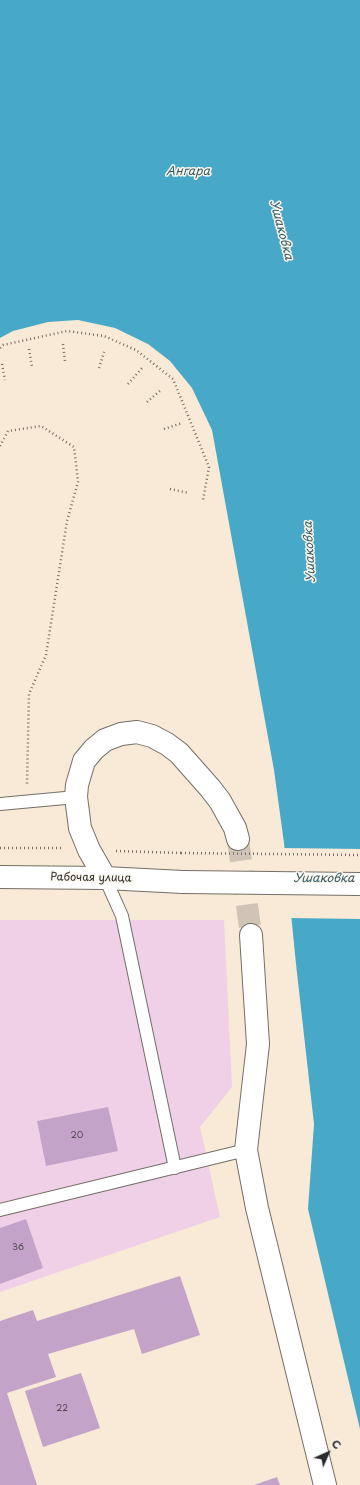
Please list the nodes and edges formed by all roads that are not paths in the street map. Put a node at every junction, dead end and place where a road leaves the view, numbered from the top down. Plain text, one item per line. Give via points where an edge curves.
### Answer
1 (76, 797) junction
2 (0, 804) edge
3 (238, 839) tunnel mouth
4 (0, 877) edge
5 (105, 878) junction
6 (360, 884) edge
7 (251, 935) tunnel mouth
8 (246, 1150) junction
9 (175, 1168) junction
10 (0, 1210) edge
11 (325, 1485) edge

1 - 2 lane
1 - 3 street via 79,773 94,749 105,740 121,734 145,734 167,744 189,764 220,801
1 - 5 street via 80,828
4 - 5 street, Рабочая улица
5 - 6 street, Рабочая улица, bridge via 183,882
5 - 9 lane via 122,916
7 - 8 street via 258,1044
8 - 9 lane
8 - 11 street via 257,1208
9 - 10 lane

